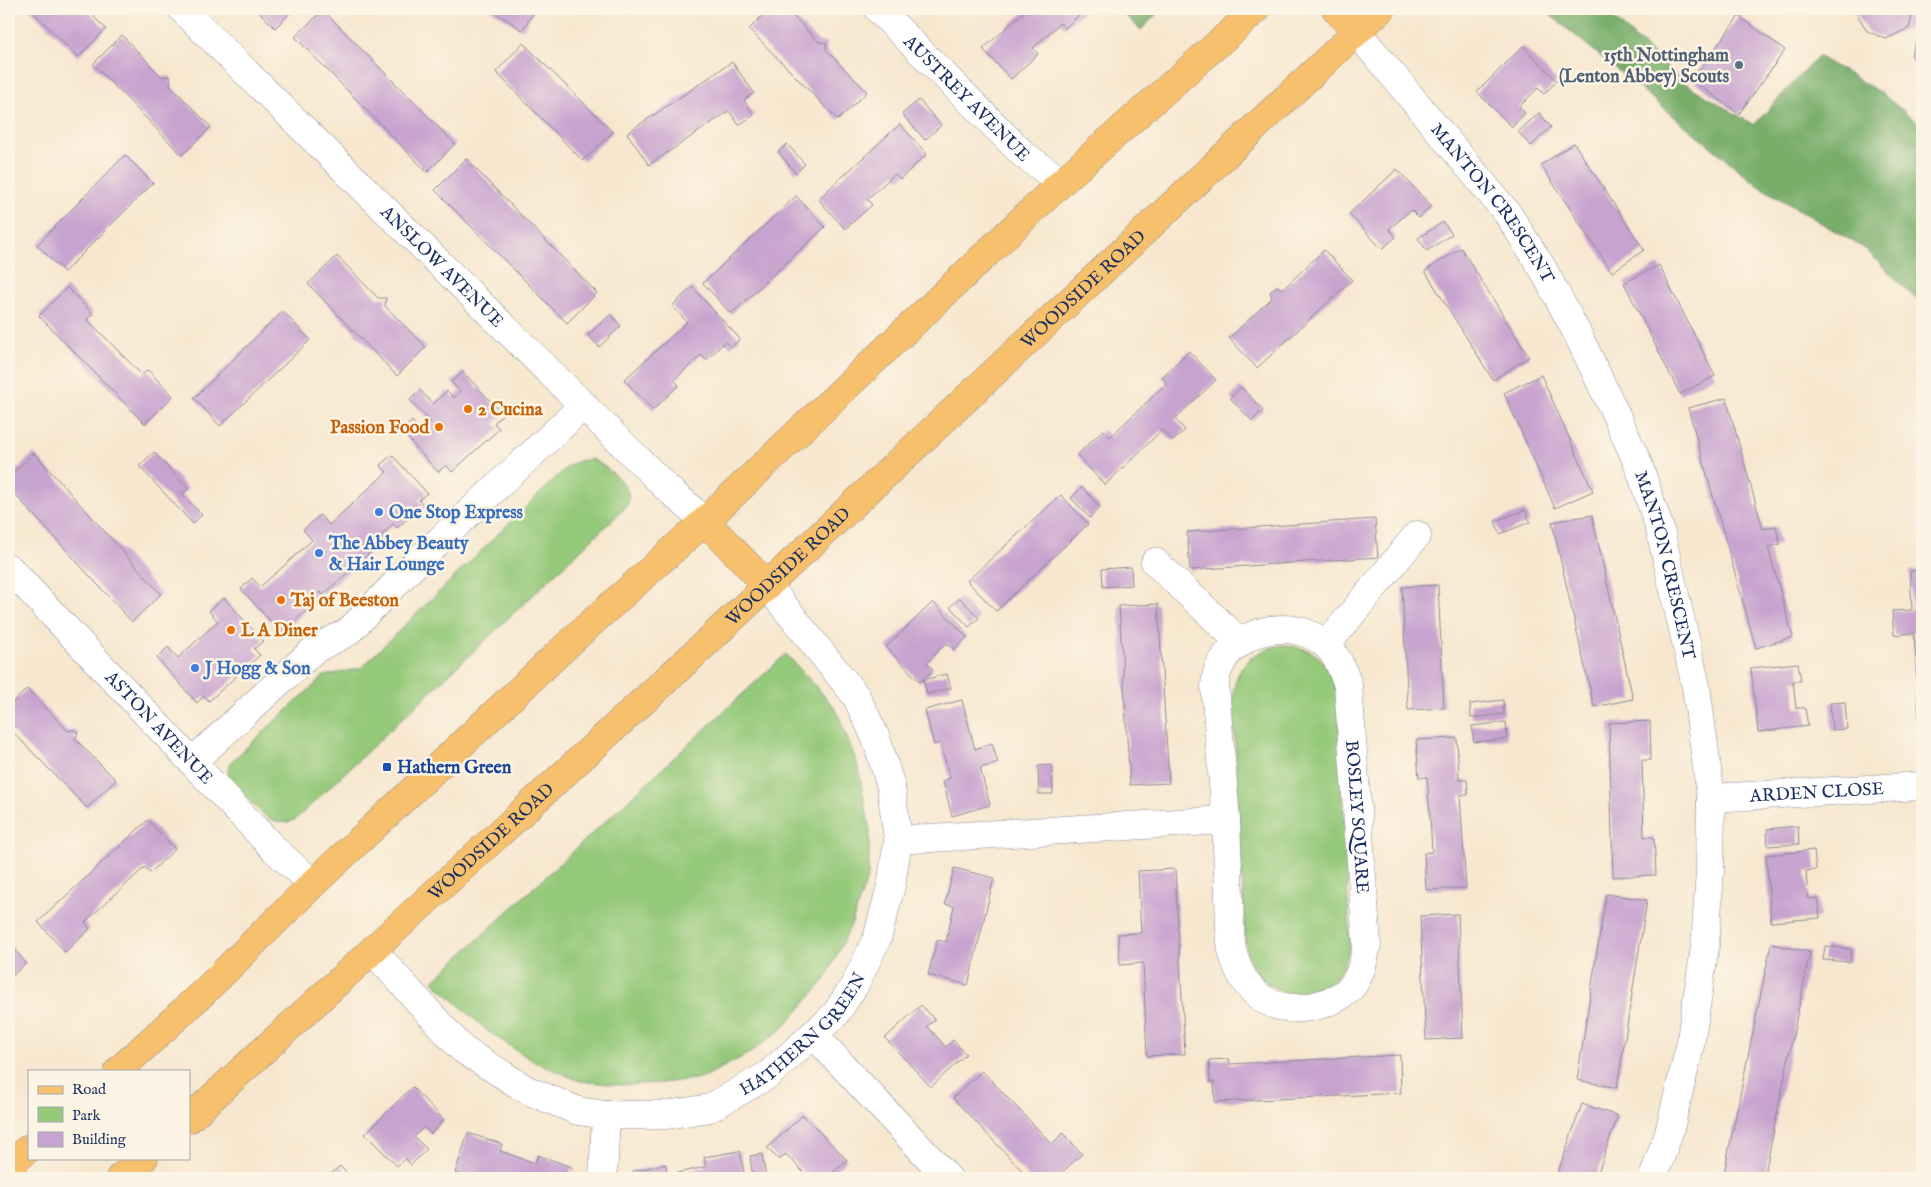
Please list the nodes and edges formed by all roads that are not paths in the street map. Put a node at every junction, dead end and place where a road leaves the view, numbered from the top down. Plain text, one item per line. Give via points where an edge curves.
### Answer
1 (182, 9) edge
2 (878, 9) edge
3 (1257, 9) edge
4 (1336, 9) edge
5 (1382, 9) edge
6 (1356, 31) junction
7 (1062, 182) junction
8 (584, 405) junction
9 (705, 521) junction
10 (1417, 535) dead end
11 (1155, 562) dead end
12 (9, 568) edge
13 (767, 585) junction
14 (1241, 643) junction
15 (1326, 645) junction
16 (193, 761) junction
17 (1922, 786) edge
18 (1711, 798) junction
19 (1226, 820) junction
20 (898, 840) junction
21 (312, 884) junction
22 (372, 950) junction
23 (813, 1034) junction
24 (119, 1070) edge
25 (606, 1115) junction
26 (190, 1118) edge
27 (28, 1149) edge
28 (142, 1160) edge
29 (9, 1166) edge
30 (120, 1178) edge
31 (602, 1178) edge
32 (948, 1178) edge
33 (1653, 1178) edge

1 - 8 street, ANSLOW AVENUE
2 - 7 street, AUSTREY AVENUE via 1024,155
3 - 7 main road
4 - 6 main road
5 - 6 main road, WOODSIDE ROAD
6 - 13 main road, WOODSIDE ROAD
6 - 18 street, MANTON CRESCENT via 1508,214 1578,335 1617,417 1639,466 1662,539 1696,686
7 - 9 main road
8 - 9 street, ANSLOW AVENUE
8 - 16 street via 422,557 348,632 315,649
9 - 13 main road
9 - 21 main road
10 - 15 street
11 - 14 street
12 - 16 street, ASTON AVENUE
13 - 20 street, HATHERN GREEN via 856,696 882,755 891,787
13 - 22 main road, WOODSIDE ROAD
14 - 15 street, BOSLEY SQUARE via 1246,637 1277,628 1300,630
14 - 19 street, BOSLEY SQUARE via 1219,668 1214,686
15 - 19 street, BOSLEY SQUARE via 1339,661 1348,684 1367,945 1363,968 1354,987 1337,999 1310,1007 1286,1008 1263,1000 1238,969 1232,948
16 - 21 street, ASTON AVENUE via 274,849
17 - 18 street, ARDEN CLOSE
18 - 33 street, MANTON CRESCENT via 1705,948 1690,1046 1669,1132
19 - 20 street
20 - 23 street, HATHERN GREEN via 891,886 877,940 850,994 835,1015
21 - 24 main road via 205,991
22 - 25 street, HATHERN GREEN via 462,1049 527,1090 578,1111
22 - 26 main road, WOODSIDE ROAD
23 - 25 street, HATHERN GREEN via 768,1075 710,1108 666,1115
23 - 32 street
25 - 31 street
27 - 29 main road
28 - 30 main road

